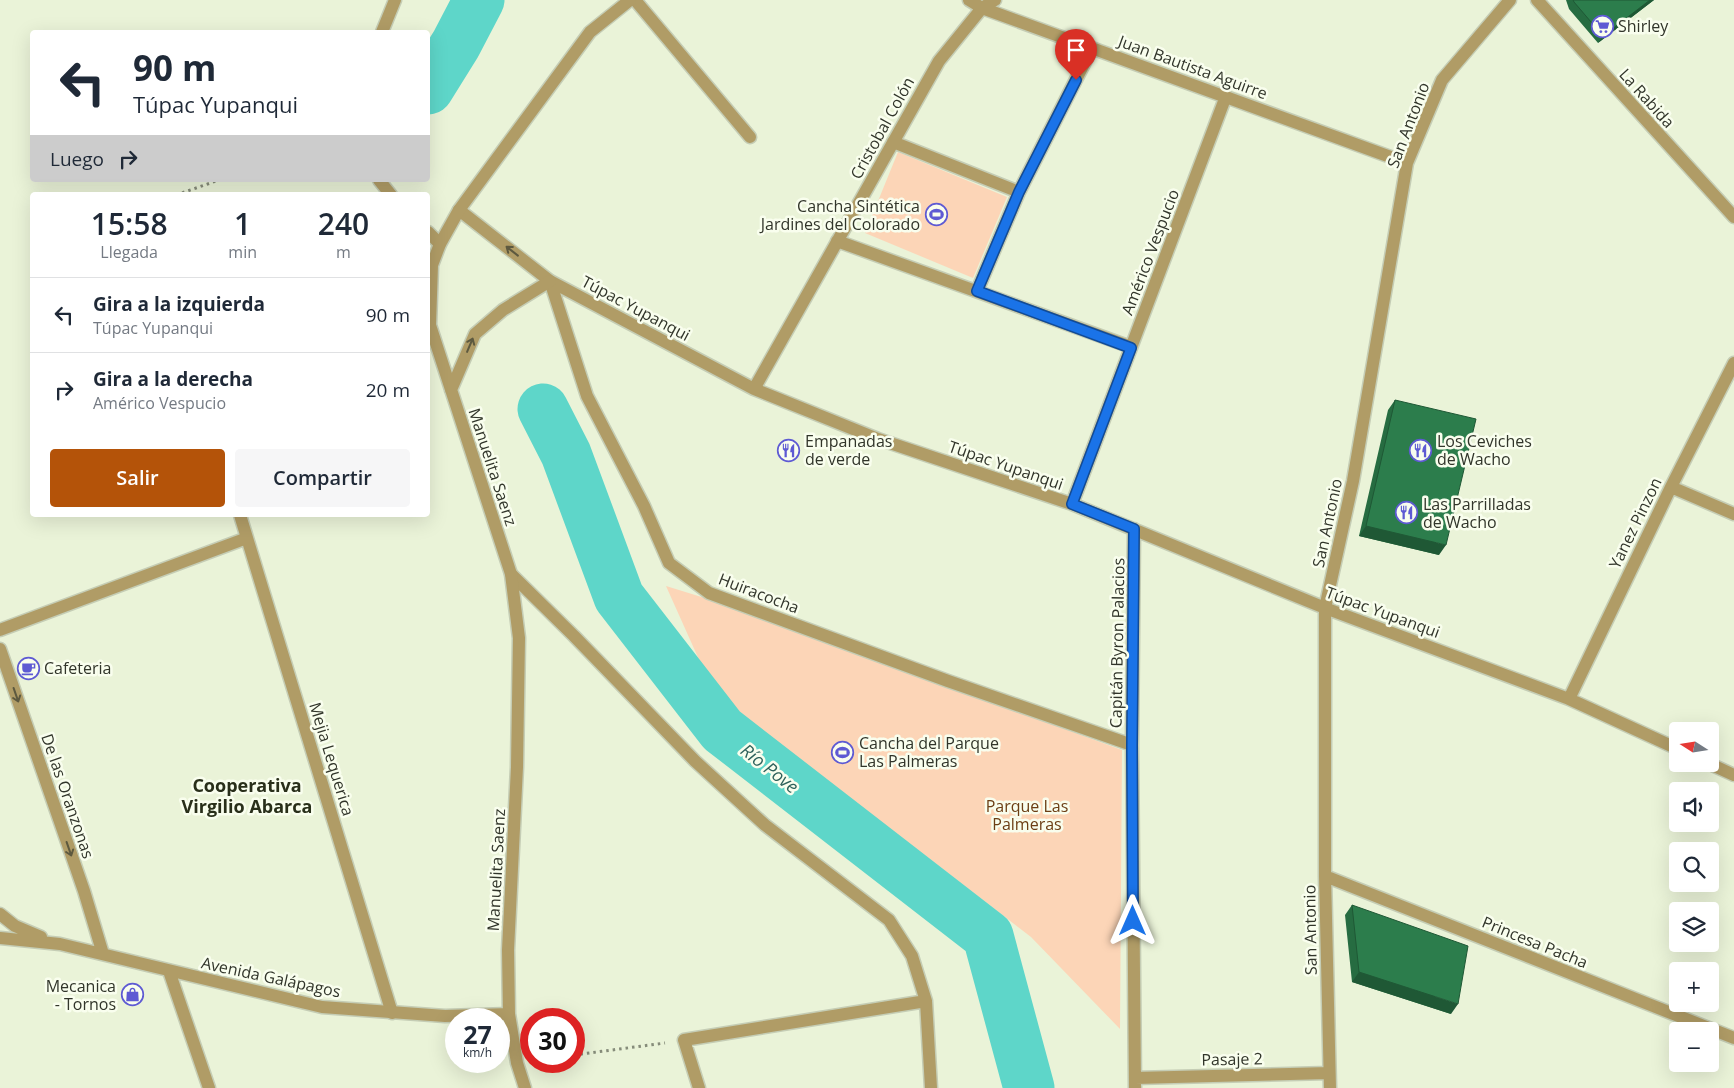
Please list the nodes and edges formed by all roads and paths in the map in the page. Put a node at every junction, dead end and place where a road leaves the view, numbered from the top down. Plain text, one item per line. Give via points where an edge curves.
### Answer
1 (395, 0) edge
2 (630, 0) edge
3 (634, 0) edge
4 (969, 0) edge
5 (995, 0) edge
6 (1510, 0) edge
7 (1537, 0) edge
8 (982, 8) junction
9 (383, 30) edge
10 (1092, 48) junction
11 (1226, 96) junction
12 (750, 137) dead end
13 (893, 142) junction
14 (1407, 163) junction
15 (213, 182) edge
16 (381, 182) edge
17 (185, 192) edge
18 (389, 192) edge
19 (1019, 192) junction
20 (459, 210) junction
21 (1734, 217) edge
22 (430, 234) edge
23 (837, 241) junction
24 (440, 244) junction
25 (550, 281) junction
26 (977, 291) junction
27 (1131, 348) junction
28 (1734, 363) edge
29 (451, 390) junction
30 (754, 390) junction
31 (1671, 487) junction
32 (1072, 504) junction
33 (1734, 514) edge
34 (241, 517) edge
35 (1134, 529) junction
36 (247, 538) junction
37 (511, 574) junction
38 (1325, 608) junction
39 (0, 630) edge
40 (0, 649) edge
41 (1568, 698) junction
42 (1132, 745) junction
43 (1669, 745) edge
44 (1719, 768) edge
45 (1734, 775) edge
46 (1325, 876) junction
47 (0, 914) edge
48 (0, 938) edge
49 (60, 944) junction
50 (103, 954) junction
51 (169, 971) junction
52 (926, 1001) junction
53 (509, 1008) edge
54 (392, 1013) junction
55 (445, 1016) edge
56 (510, 1020) edge
57 (1734, 1038) edge
58 (684, 1040) junction
59 (585, 1054) edge
60 (1329, 1073) junction
61 (1135, 1083) edge
62 (209, 1088) edge
63 (525, 1088) edge
64 (699, 1088) edge
65 (931, 1088) edge
66 (1330, 1088) edge

1 - 9 street
2 - 20 street, Manuelita Saenz via 590,32
3 - 12 street
4 - 8 street, Juan Bautista Aguirre
5 - 8 street, Cristobal Colón
6 - 14 street, San Antonio via 1442,80
7 - 21 street, La Rabida
8 - 10 street, Juan Bautista Aguirre
8 - 13 street, Cristobal Colón via 939,61
10 - 11 street, Juan Bautista Aguirre
10 - 19 street
11 - 14 street, Juan Bautista Aguirre
11 - 27 street, Américo Vespucio
13 - 19 street
13 - 23 street, Cristobal Colón
14 - 38 street, San Antonio via 1353,481
15 - 17 path
16 - 18 street
19 - 26 street
20 - 24 street, Manuelita Saenz
25 -> 20 street, Túpac Yupanqui
22 - 24 street
23 - 26 street
23 - 30 street, Cristobal Colón
24 - 29 street, Manuelita Saenz via 432,265 430,325
29 -> 25 street via 475,334 503,310
25 - 30 street, Túpac Yupanqui
25 - 42 street, Huiracocha via 587,396 644,506 669,563 709,593
26 - 27 street
27 - 32 street, Américo Vespucio
28 - 31 street, Yanez Pinzon
29 - 37 street, Manuelita Saenz
30 - 32 street, Túpac Yupanqui via 878,439
31 - 33 street
31 - 41 street, Yanez Pinzon
32 - 35 street, Túpac Yupanqui
34 - 36 street, Mejia Lequerica
35 - 38 street, Túpac Yupanqui
35 - 42 street, Capitán Byron Palacios
36 - 39 street
36 - 54 street, Mejia Lequerica
37 - 52 street via 702,767 765,825 889,920 912,956
37 - 53 street, Manuelita Saenz via 519,638
38 - 41 street, Túpac Yupanqui
38 - 46 street, San Antonio
40 -> 50 street, De las Oranzonas
41 - 43 street, Túpac Yupanqui
42 - 61 street, Capitán Byron Palacios
44 - 45 street
46 - 57 street, Princesa Pacha
46 - 60 street, San Antonio
47 - 49 street, Avenida Galápagos via 22,929
48 - 49 street, Avenida Galápagos
49 - 50 street, Avenida Galápagos
50 - 51 street, Avenida Galápagos
51 - 54 street, Avenida Galápagos via 322,1007
51 - 62 street
52 - 58 street
52 - 65 street
54 - 55 street, Avenida Galápagos
56 - 63 street, Manuelita Saenz
58 - 59 path
58 - 64 street
60 - 61 street, Pasaje 2
60 - 66 street, San Antonio

